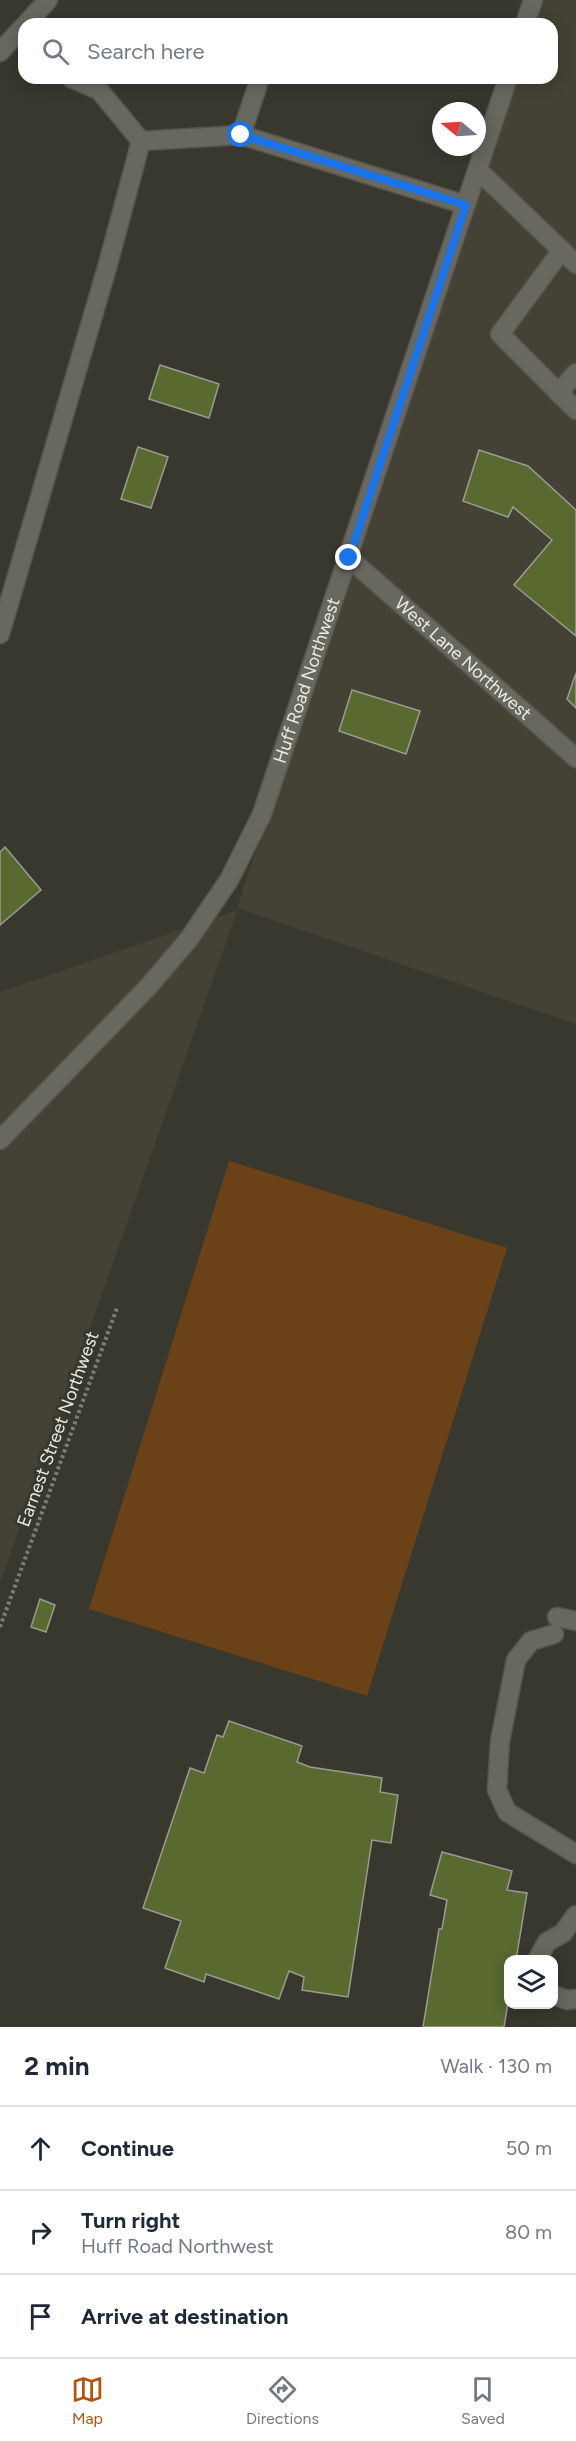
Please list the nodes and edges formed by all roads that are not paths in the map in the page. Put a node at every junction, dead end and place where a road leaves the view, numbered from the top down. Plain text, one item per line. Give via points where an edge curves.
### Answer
1 (48, 0) edge
2 (533, 0) edge
3 (31, 18) edge
4 (527, 18) edge
5 (85, 84) edge
6 (258, 84) edge
7 (506, 84) edge
8 (241, 135) junction
9 (141, 141) junction
10 (478, 170) junction
11 (466, 205) junction
12 (562, 250) junction
13 (576, 264) edge
14 (576, 373) edge
15 (558, 393) junction
16 (576, 410) edge
17 (349, 558) junction
18 (0, 634) edge
19 (576, 758) edge
20 (0, 1140) edge
21 (576, 1622) edge
22 (576, 1854) edge
23 (576, 1916) edge
24 (570, 1934) edge
25 (539, 1955) edge
26 (558, 1997) edge
27 (576, 1999) edge

1 - 3 street
2 - 4 street
5 - 9 street via 99,90
6 - 8 street
7 - 10 street, Huff Road Northwest
8 - 9 street
8 - 11 street
9 - 18 street
10 - 11 street, Huff Road Northwest
10 - 12 street
11 - 17 street, Huff Road Northwest
12 - 13 street
12 - 15 street via 500,334
14 - 15 street
15 - 16 street
17 - 19 street, West Lane Northwest
17 - 20 street, Huff Road Northwest via 262,814 229,880 189,939 149,986
21 - 22 street via 555,1626 531,1641 516,1660 500,1741 497,1790 507,1812
23 - 24 street
24 - 25 street via 547,1942
26 - 27 street

